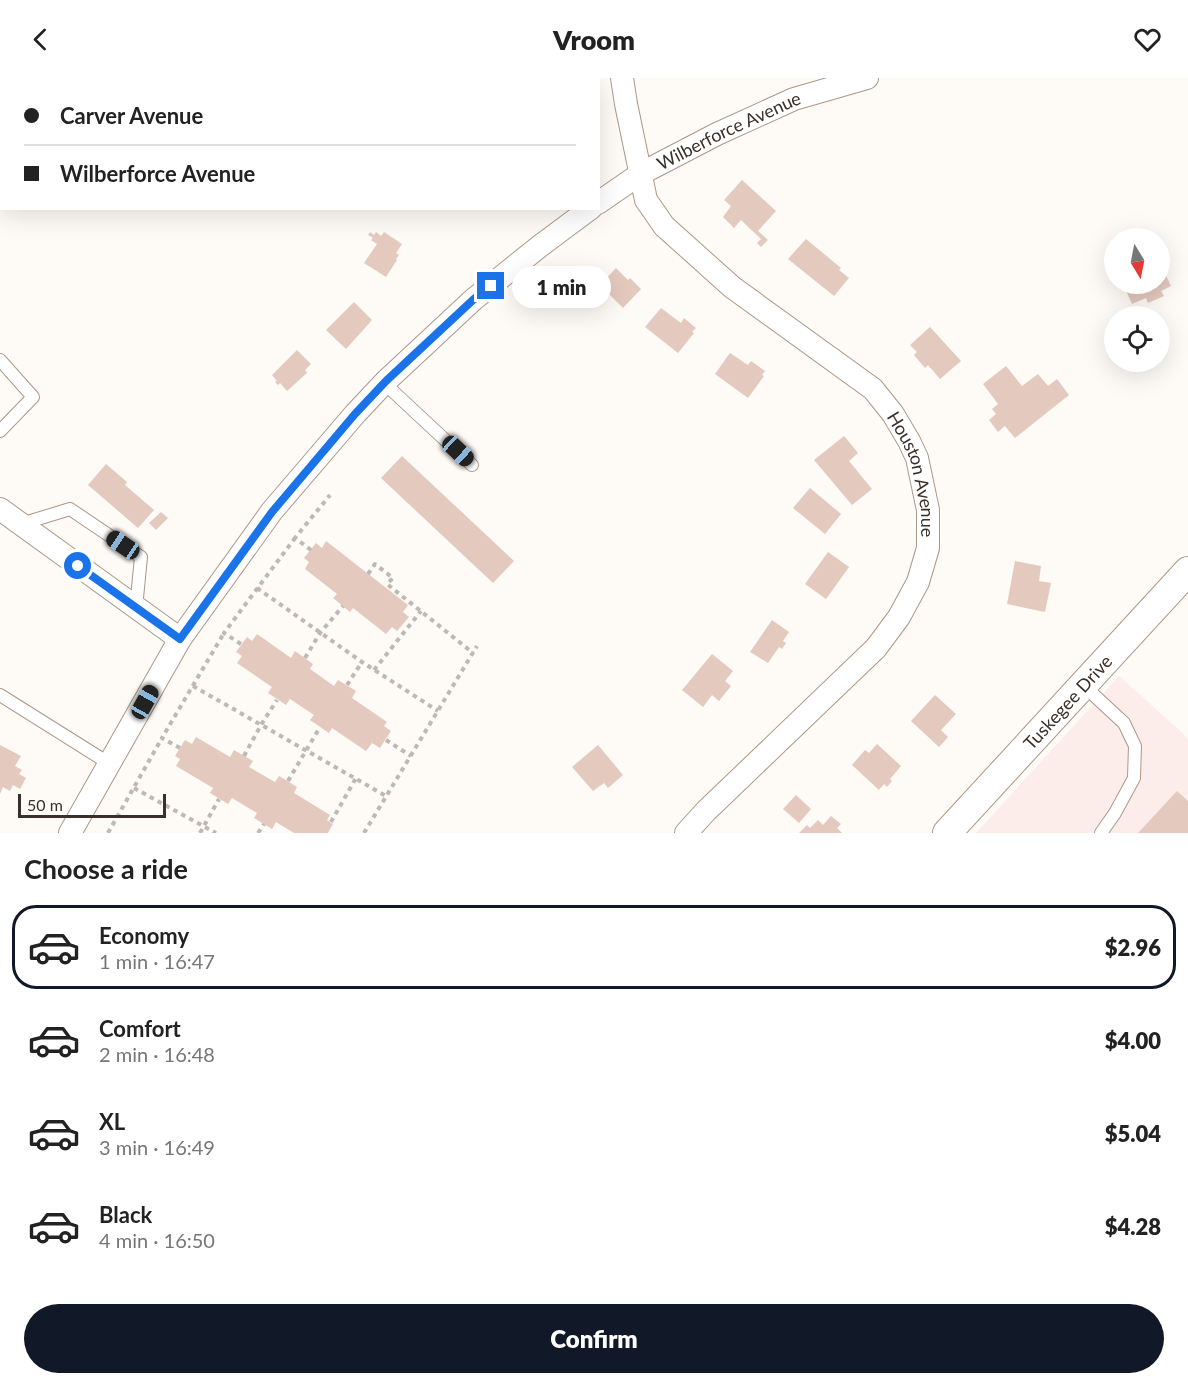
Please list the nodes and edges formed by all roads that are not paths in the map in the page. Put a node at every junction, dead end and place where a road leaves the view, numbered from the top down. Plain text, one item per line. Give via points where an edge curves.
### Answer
1 (622, 78) edge
2 (867, 78) edge
3 (640, 174) junction
4 (600, 202) edge
5 (588, 210) edge
6 (0, 360) edge
7 (384, 383) junction
8 (0, 431) edge
9 (472, 465) dead end
10 (0, 508) edge
11 (21, 524) junction
12 (1188, 571) edge
13 (136, 608) junction
14 (180, 639) junction
15 (1083, 685) junction
16 (0, 695) edge
17 (110, 764) junction
18 (70, 833) edge
19 (686, 833) edge
20 (947, 833) edge
21 (1101, 833) edge

1 - 3 street, Houston Avenue
2 - 3 street, Wilberforce Avenue via 794,99
3 - 4 street, Wilberforce Avenue
3 - 19 street, Houston Avenue via 645,200 664,226 732,287 873,389 917,458 928,510 928,549 918,582 876,648
5 - 7 street via 474,299
6 - 8 lane via 33,397
7 - 9 lane
7 - 14 street via 272,512
10 - 11 street
11 - 13 street
11 - 13 lane via 70,509 141,557
12 - 15 street, Tuskegee Drive
13 - 14 street
14 - 17 street
15 - 20 street, Tuskegee Drive
15 - 21 lane via 1124,723 1135,746 1134,778
16 - 17 lane
17 - 18 street

